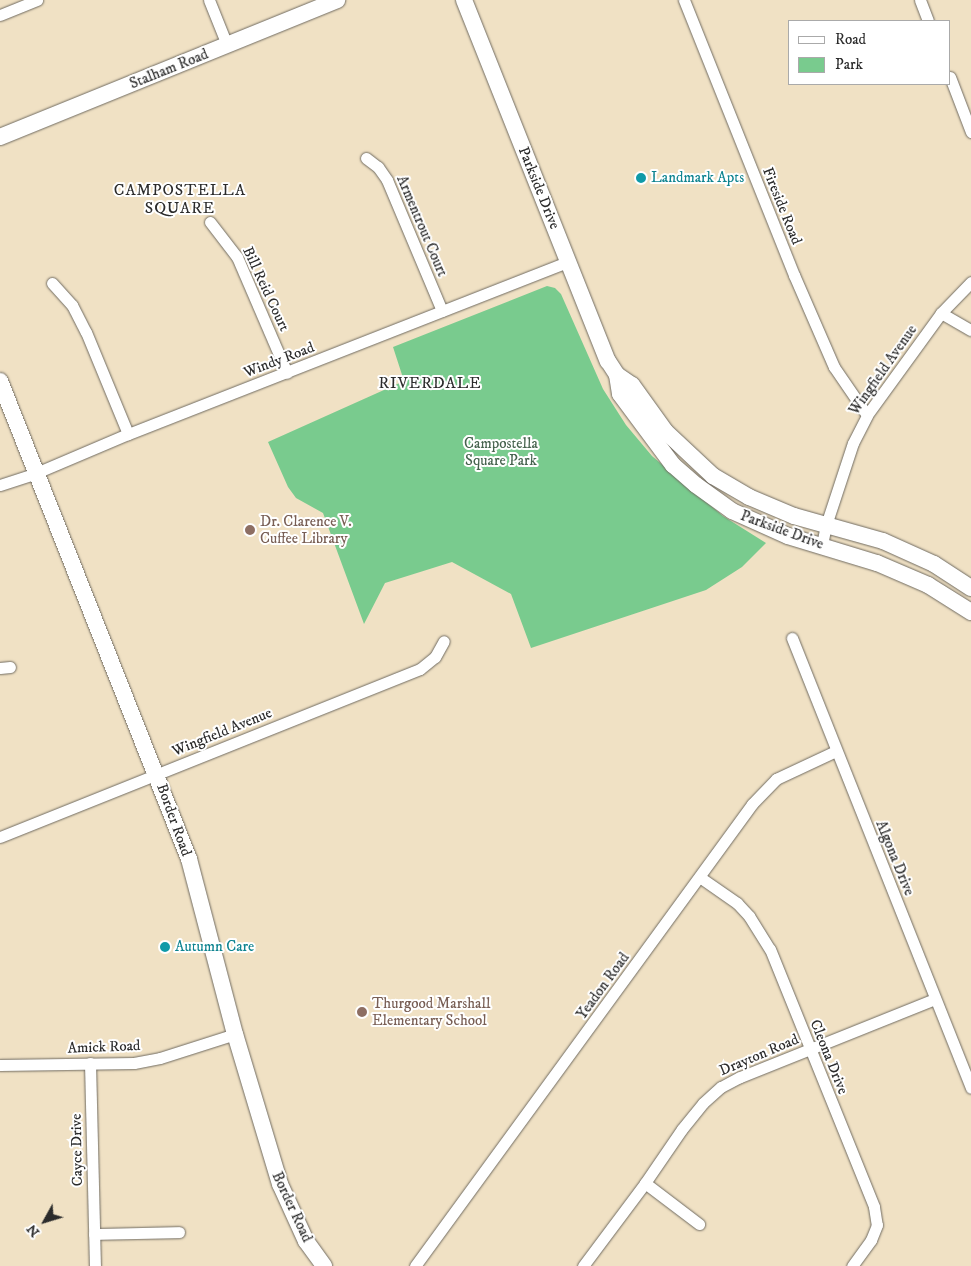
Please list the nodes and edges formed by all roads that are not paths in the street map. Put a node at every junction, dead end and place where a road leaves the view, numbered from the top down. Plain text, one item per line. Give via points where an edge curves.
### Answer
1 (37, 0) edge
2 (209, 0) edge
3 (338, 0) edge
4 (464, 0) edge
5 (684, 0) edge
6 (920, 0) edge
7 (0, 15) edge
8 (928, 20) edge
9 (227, 45) junction
10 (951, 80) edge
11 (971, 132) edge
12 (0, 137) edge
13 (366, 158) dead end
14 (210, 222) dead end
15 (568, 262) junction
16 (971, 282) edge
17 (52, 283) dead end
18 (442, 311) junction
19 (941, 313) junction
20 (971, 330) edge
21 (287, 373) junction
22 (617, 375) junction
23 (0, 381) edge
24 (868, 415) junction
25 (128, 434) junction
26 (36, 473) junction
27 (0, 485) edge
28 (826, 525) junction
29 (822, 545) junction
30 (971, 588) edge
31 (971, 612) edge
32 (792, 638) dead end
33 (444, 641) dead end
34 (836, 751) junction
35 (157, 774) junction
36 (0, 837) edge
37 (701, 878) junction
38 (934, 999) junction
39 (235, 1034) junction
40 (810, 1049) junction
41 (90, 1063) junction
42 (0, 1065) edge
43 (971, 1088) edge
44 (645, 1183) junction
45 (699, 1224) dead end
46 (179, 1232) dead end
47 (94, 1234) junction
48 (95, 1266) edge
49 (324, 1266) edge
50 (415, 1266) edge
51 (583, 1266) edge
52 (852, 1266) edge

1 - 7 street
2 - 9 street
3 - 9 street, Stalham Road
4 - 15 street, Parkside Drive
5 - 24 street, Fireside Road via 834,367
6 - 8 street
9 - 12 street, Stalham Road
10 - 11 street
13 - 18 street, Armentrout Court via 387,180
14 - 21 street, Bill Reid Court via 237,257
15 - 18 street, Windy Road
15 - 22 street, Parkside Drive via 608,361
16 - 19 street, Wingfield Avenue
17 - 25 street via 72,305 86,332
18 - 21 street, Windy Road
19 - 20 street
19 - 24 street, Wingfield Avenue
21 - 25 street, Windy Road
22 - 28 street, Parkside Drive via 632,385 665,431 713,476 749,497
22 - 29 street, Parkside Drive via 620,394 639,422 673,465 696,485 732,511 788,536
23 - 26 street, Border Road
24 - 28 street, Wingfield Avenue via 854,443
25 - 26 street, Windy Road
26 - 27 street, Windy Road
26 - 35 street, Border Road
28 - 29 street, Wingfield Avenue
28 - 30 street, Parkside Drive via 883,541 934,564
29 - 31 street, Parkside Drive via 928,585
32 - 34 street, Algona Drive
33 - 35 street, Wingfield Avenue via 435,657 420,669
34 - 37 street, Yeadon Road via 776,779 752,804
34 - 38 street, Algona Drive
35 - 36 street, Wingfield Avenue
35 - 39 street, Border Road via 189,859
37 - 40 street, Cleona Drive via 737,903 760,930
37 - 50 street, Yeadon Road
38 - 40 street, Drayton Road
38 - 43 street, Algona Drive
39 - 41 street, Amick Road via 148,1061
39 - 49 street, Border Road via 280,1184 306,1241
40 - 44 street, Drayton Road via 721,1087 682,1128
40 - 52 street, Cleona Drive via 874,1207 877,1225 871,1240
41 - 42 street, Amick Road
41 - 47 street, Cayce Drive
44 - 45 street
44 - 51 street, Drayton Road
46 - 47 street
47 - 48 street, Cayce Drive

